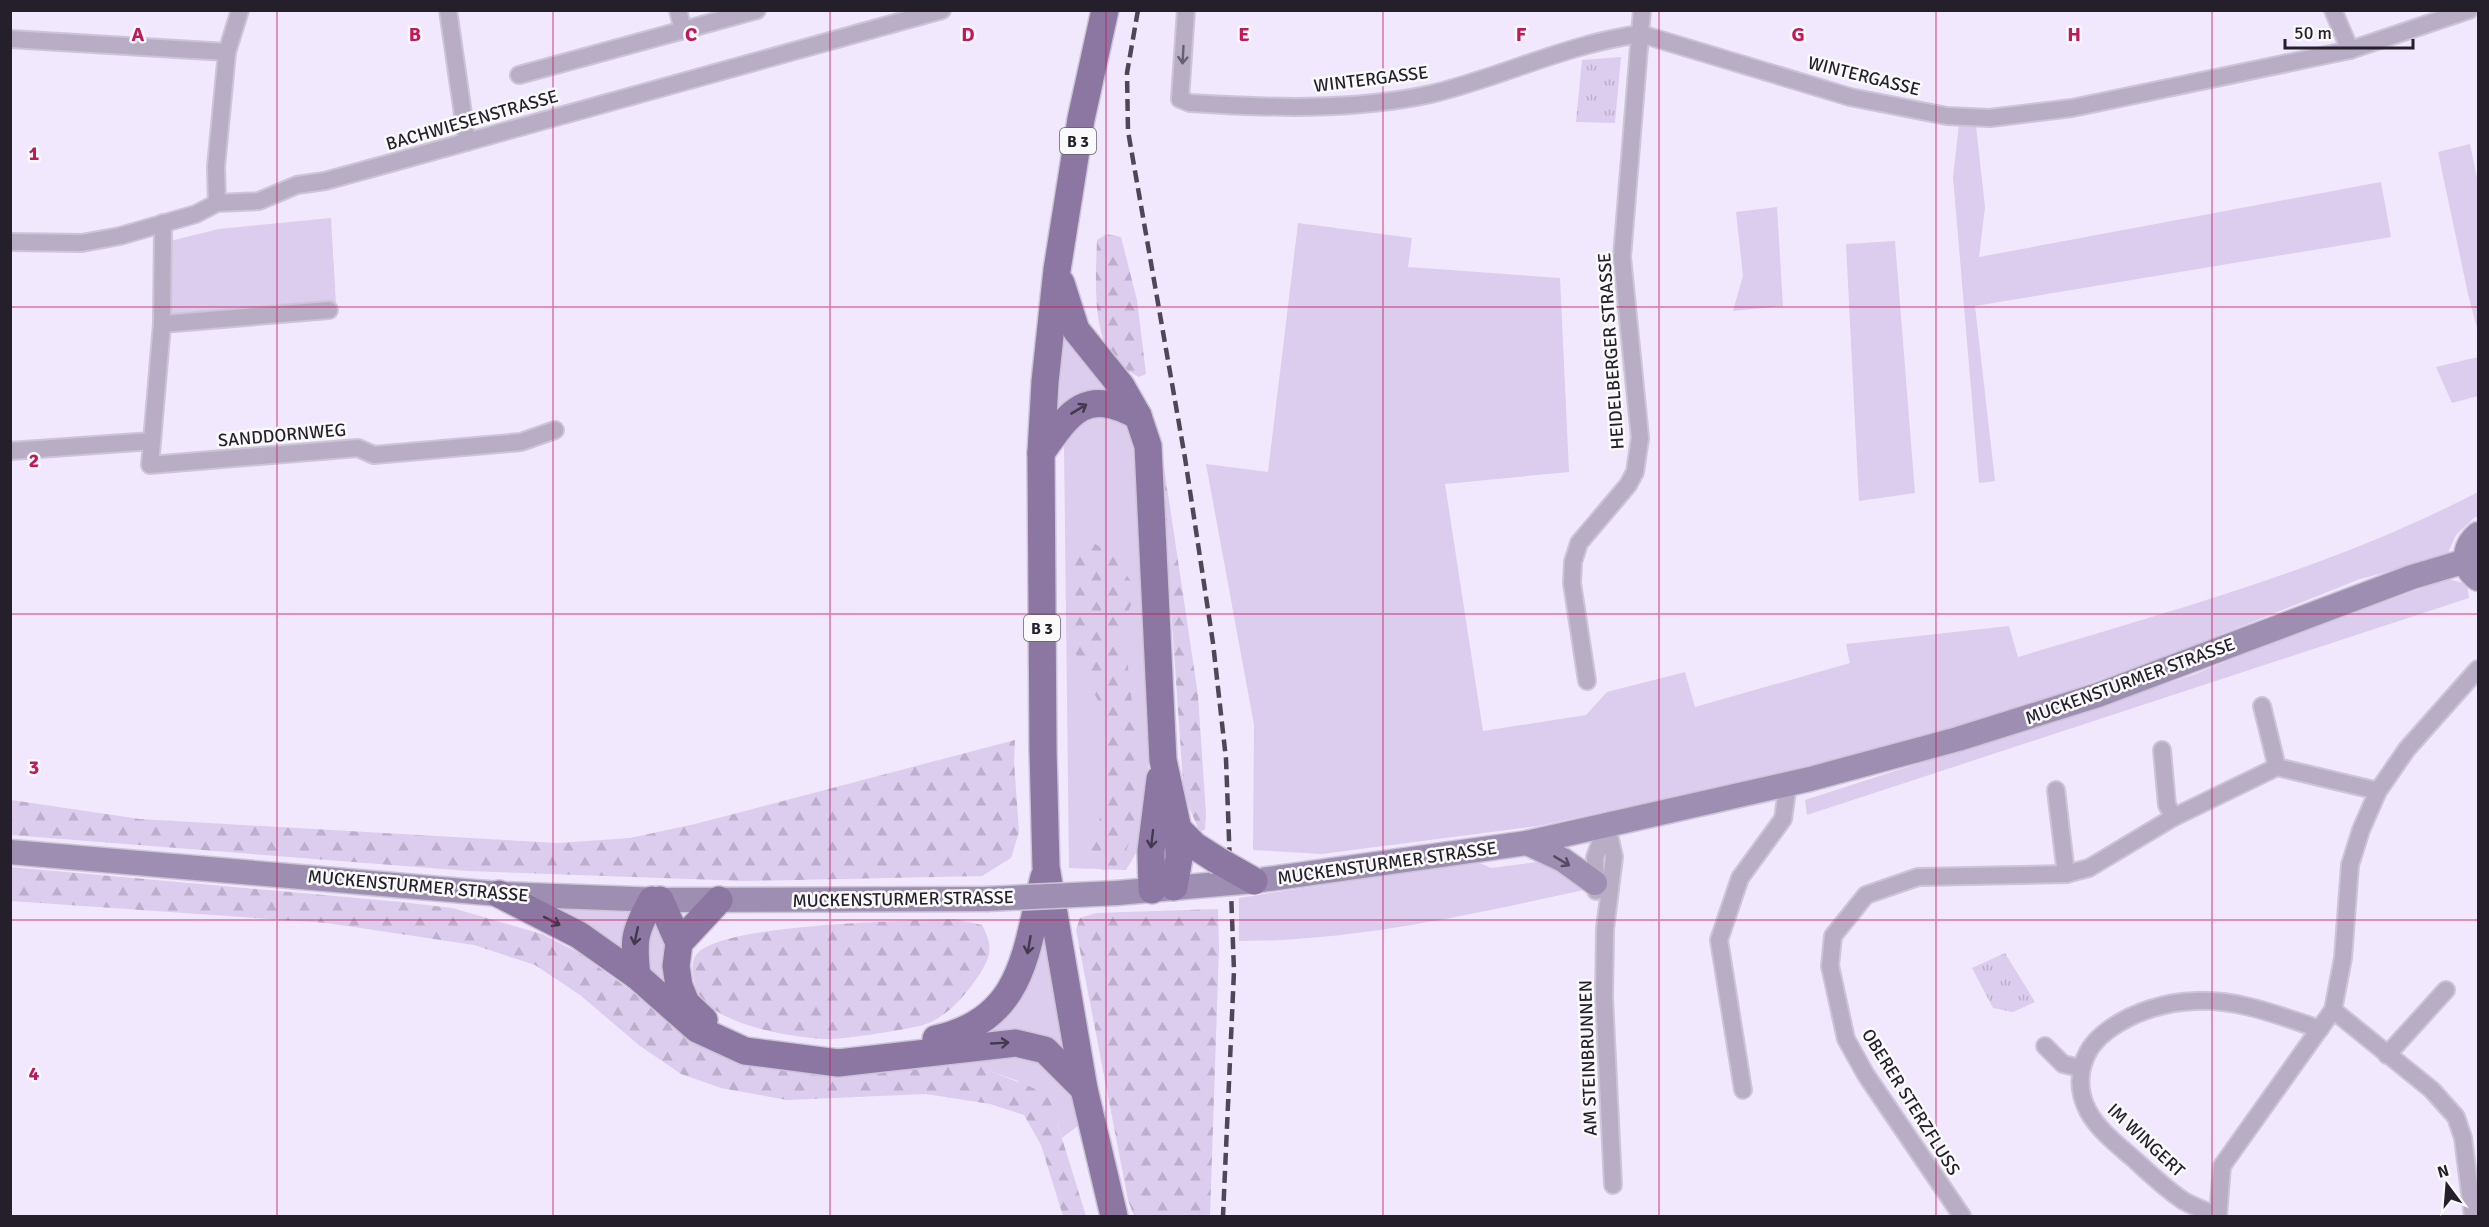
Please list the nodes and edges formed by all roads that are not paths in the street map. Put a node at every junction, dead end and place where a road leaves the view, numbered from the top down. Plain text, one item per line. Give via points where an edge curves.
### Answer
1 (240, 10) edge
2 (448, 10) edge
3 (678, 10) edge
4 (757, 10) edge
5 (942, 10) edge
6 (1105, 10) edge
7 (1186, 10) edge
8 (1642, 10) edge
9 (2333, 10) edge
10 (2469, 10) edge
11 (683, 30) junction
12 (1641, 34) junction
13 (10, 39) edge
14 (2350, 50) junction
15 (227, 52) junction
16 (519, 75) dead end
17 (467, 142) junction
18 (217, 203) junction
19 (163, 223) junction
20 (10, 242) edge
21 (1057, 270) junction
22 (329, 310) dead end
23 (162, 324) junction
24 (1138, 416) junction
25 (555, 430) dead end
26 (152, 441) junction
27 (10, 451) edge
28 (1041, 453) junction
29 (2478, 534) edge
30 (2472, 570) edge
31 (2478, 670) edge
32 (1587, 681) dead end
33 (2262, 706) dead end
34 (2162, 750) dead end
35 (1163, 760) junction
36 (2277, 767) junction
37 (1788, 784) junction
38 (2056, 790) dead end
39 (2378, 791) junction
40 (2174, 817) junction
41 (1607, 826) junction
42 (1178, 829) junction
43 (1527, 843) junction
44 (10, 852) edge
45 (1046, 867) junction
46 (1218, 872) junction
47 (2066, 873) junction
48 (1254, 881) joint
49 (1595, 883) junction
50 (1163, 888) junction
51 (499, 894) junction
52 (656, 900) junction
53 (719, 900) junction
54 (1605, 930) junction
55 (679, 943) junction
56 (637, 976) junction
57 (2446, 990) dead end
58 (2333, 1010) junction
59 (2320, 1029) junction
60 (2045, 1046) dead end
61 (2387, 1054) junction
62 (2080, 1068) junction
63 (1084, 1089) junction
64 (1743, 1090) dead end
65 (1613, 1185) dead end
66 (1113, 1216) edge
67 (1962, 1216) edge
68 (2217, 1216) edge
69 (2473, 1216) edge

1 - 15 street
2 - 17 street
3 - 11 street
4 - 11 street
5 - 17 street, BACHWIESENSTRASSE
6 - 21 main road, B 3
7 -> 12 street, WINTERGASSE via 1180,99 1190,103 1323,107 1431,94 1610,38
8 - 12 street, HEIDELBERGER STRASSE
9 - 14 street
10 - 14 street, WINTERGASSE
11 - 16 street
12 - 14 street, WINTERGASSE via 1850,96 1947,116 1990,118 2072,108
12 - 32 street, HEIDELBERGER STRASSE via 1623,257 1640,438 1635,472 1628,485 1579,543 1573,562 1572,583
13 - 15 street
15 - 18 street via 216,167
17 - 18 street, BACHWIESENSTRASSE via 297,185 259,201
18 - 19 street, BACHWIESENSTRASSE via 196,214
19 - 20 street, BACHWIESENSTRASSE via 82,243
19 - 23 street, SANDDORNWEG
21 - 24 main road via 1076,330 1121,386
21 - 28 main road, B 3
22 - 23 street
23 - 26 street, SANDDORNWEG
28 -> 24 main road via 1063,421 1079,407 1103,402
24 - 35 main road via 1148,446 1151,481
25 - 26 street, SANDDORNWEG via 521,442 374,455 358,448 150,465
26 - 27 street
28 - 45 main road, B 3
29 - 30 street via 2470,542
30 - 37 street, MUCKENSTURMER STRASSE via 2412,577 2098,695 1958,739
31 - 39 street via 2418,736
33 - 36 street
34 - 40 street via 2167,805
35 - 42 main road
35 -> 50 main road via 1151,851
36 - 39 street
36 - 40 street, OBERER STERZFLUSS
37 - 41 street, MUCKENSTURMER STRASSE
37 - 64 street via 1783,819 1740,878 1719,940
38 - 47 street
39 - 58 street via 2350,865 2342,967
40 - 47 street, OBERER STERZFLUSS via 2089,868
41 - 43 street, MUCKENSTURMER STRASSE
41 - 49 street, AM STEINBRUNNEN via 1595,857
41 - 54 street, AM STEINBRUNNEN via 1614,857
42 - 46 main road
42 - 50 main road via 1179,858
43 - 48 street, MUCKENSTURMER STRASSE
43 -> 49 street
44 - 51 street, MUCKENSTURMER STRASSE
45 -> 55 main road via 1027,956 1016,984 991,1013 969,1028 923,1041 839,1052 806,1052 729,1035 711,1026 686,1002 676,966
45 - 63 main road, B 3
46 - 48 main road, bridge
46 - 50 street, MUCKENSTURMER STRASSE
47 - 67 street, OBERER STERZFLUSS via 1918,877 1866,896 1833,936 1830,966 1846,1039
49 - 54 street, AM STEINBRUNNEN
50 - 53 street, MUCKENSTURMER STRASSE, bridge via 986,899
51 - 52 street, MUCKENSTURMER STRASSE
51 -> 56 main road via 579,935
52 - 53 street, MUCKENSTURMER STRASSE
52 - 55 main road
52 -> 56 main road via 638,924 633,944
53 - 55 main road
54 - 65 street, AM STEINBRUNNEN via 1604,998
56 -> 63 main road via 697,1029 745,1051 838,1063 1016,1042 1045,1050
57 - 61 street
58 - 59 street
58 - 61 street
59 - 62 street via 2230,1003 2179,1003 2146,1010 2114,1025 2087,1052
59 - 68 street via 2223,1166
60 - 62 street via 2063,1064
61 - 69 street via 2432,1090 2456,1117 2463,1138
62 - 68 street, IM WINGERT via 2088,1112 2107,1134 2183,1200
63 - 66 main road, B 3

